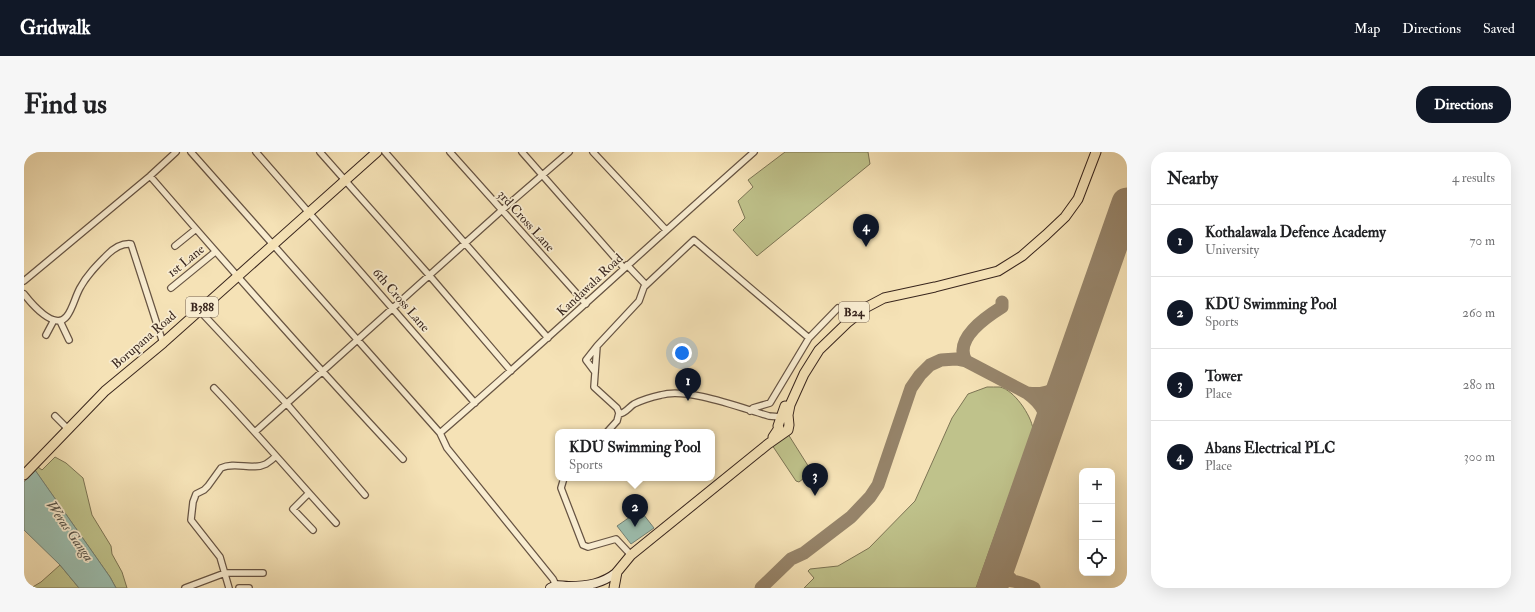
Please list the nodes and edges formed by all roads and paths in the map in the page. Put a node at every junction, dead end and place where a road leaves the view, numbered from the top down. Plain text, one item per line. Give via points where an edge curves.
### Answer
1 (176, 152) edge
2 (190, 152) edge
3 (256, 152) edge
4 (320, 152) edge
5 (377, 152) edge
6 (385, 152) edge
7 (450, 152) edge
8 (522, 152) edge
9 (569, 152) edge
10 (594, 152) edge
11 (754, 152) edge
12 (1096, 152) edge
13 (150, 176) junction
14 (542, 176) junction
15 (345, 181) junction
16 (502, 210) junction
17 (309, 213) junction
18 (196, 229) junction
19 (666, 230) junction
20 (465, 244) junction
21 (272, 245) junction
22 (175, 246) dead end
23 (215, 252) junction
24 (626, 266) junction
25 (429, 275) junction
26 (236, 276) junction
27 (24, 281) edge
28 (646, 285) junction
29 (171, 288) dead end
30 (24, 294) edge
31 (586, 304) junction
32 (393, 307) junction
33 (838, 308) dead end
34 (199, 310) junction
35 (57, 320) junction
36 (46, 335) dead end
37 (548, 338) junction
38 (809, 338) junction
39 (69, 340) dead end
40 (357, 340) junction
41 (163, 343) junction
42 (597, 346) junction
43 (321, 371) junction
44 (511, 371) junction
45 (595, 372) junction
46 (214, 388) dead end
47 (475, 403) junction
48 (287, 404) junction
49 (750, 411) junction
50 (619, 414) junction
51 (55, 416) dead end
52 (769, 416) junction
53 (782, 422) junction
54 (68, 429) junction
55 (610, 429) edge
56 (256, 431) junction
57 (440, 433) junction
58 (276, 456) junction
59 (403, 459) dead end
60 (24, 475) edge
61 (563, 481) edge
62 (309, 493) junction
63 (365, 495) dead end
64 (336, 523) dead end
65 (312, 530) dead end
66 (631, 555) junction
67 (617, 572) junction
68 (225, 573) junction
69 (263, 573) dead end
70 (553, 586) edge
71 (185, 588) edge
72 (229, 588) edge
73 (239, 588) edge
74 (249, 588) edge
75 (614, 588) edge

1 - 13 street
2 - 21 street
3 - 17 street, 6th Cross Lane
4 - 15 street
5 - 15 main road, Borupana Road / B388
6 - 20 street
7 - 16 street, 3rd Cross Lane
8 - 14 street
9 - 14 street
10 - 19 street
11 - 19 street, Kandawala Road
12 - 53 main road, B24 via 1078,199 1065,217 1034,247 1009,265 998,271 884,298 867,307 847,324 816,355
13 - 18 street
13 - 27 street
14 - 16 street
14 - 24 street
15 - 17 main road, Borupana Road / B388
15 - 25 street
16 - 20 street
16 - 31 street, 3rd Cross Lane
17 - 21 main road, Borupana Road / B388
17 - 32 street, 6th Cross Lane
18 - 22 street
18 - 23 street
19 - 24 street, Kandawala Road
20 - 25 street
20 - 37 street
21 - 26 main road, Borupana Road / B388
21 - 40 street
23 - 26 street
23 - 29 street, 1st Lane
24 - 28 street
24 - 31 street, Kandawala Road
25 - 32 street
25 - 44 street
26 - 34 main road, Borupana Road / B388
26 - 43 street
28 - 38 street via 694,240
28 - 42 street via 640,301
30 - 35 street via 38,310
31 - 37 street, Kandawala Road
32 - 40 street
32 - 47 street, 6th Cross Lane
33 - 38 street
34 - 41 main road, Borupana Road / B388
34 - 48 street
35 - 36 street
35 - 39 street
35 - 41 street via 67,316 88,274 111,251 129,244 133,246
37 - 44 street, Kandawala Road
38 - 49 street via 770,403
40 - 43 street
40 - 57 street
41 - 54 main road, Borupana Road / B388 via 104,391
42 - 45 street
42 - 45 street via 586,360
43 - 48 street
43 - 59 street
44 - 47 street, Kandawala Road
45 - 50 street via 594,387 617,408
46 - 56 street
47 - 57 street, Kandawala Road
48 - 56 street
48 - 63 street
49 - 50 street via 687,393 670,393 638,402
49 - 52 street
50 - 55 street
51 - 54 street
52 - 53 street
52 - 53 street via 775,422
53 - 66 main road via 768,444
54 - 60 main road, Borupana Road / B388
56 - 58 street
57 - 70 street via 447,448 554,578
58 - 62 street
58 - 68 street via 265,465 224,466 204,490 196,494 191,520 220,557
61 - 66 street via 561,488 583,545 588,547 616,539
62 - 64 street
62 - 65 street via 293,509
66 - 67 main road
67 - 70 street via 593,584
67 - 75 main road
68 - 69 street
68 - 71 street
68 - 72 street
73 - 74 street

